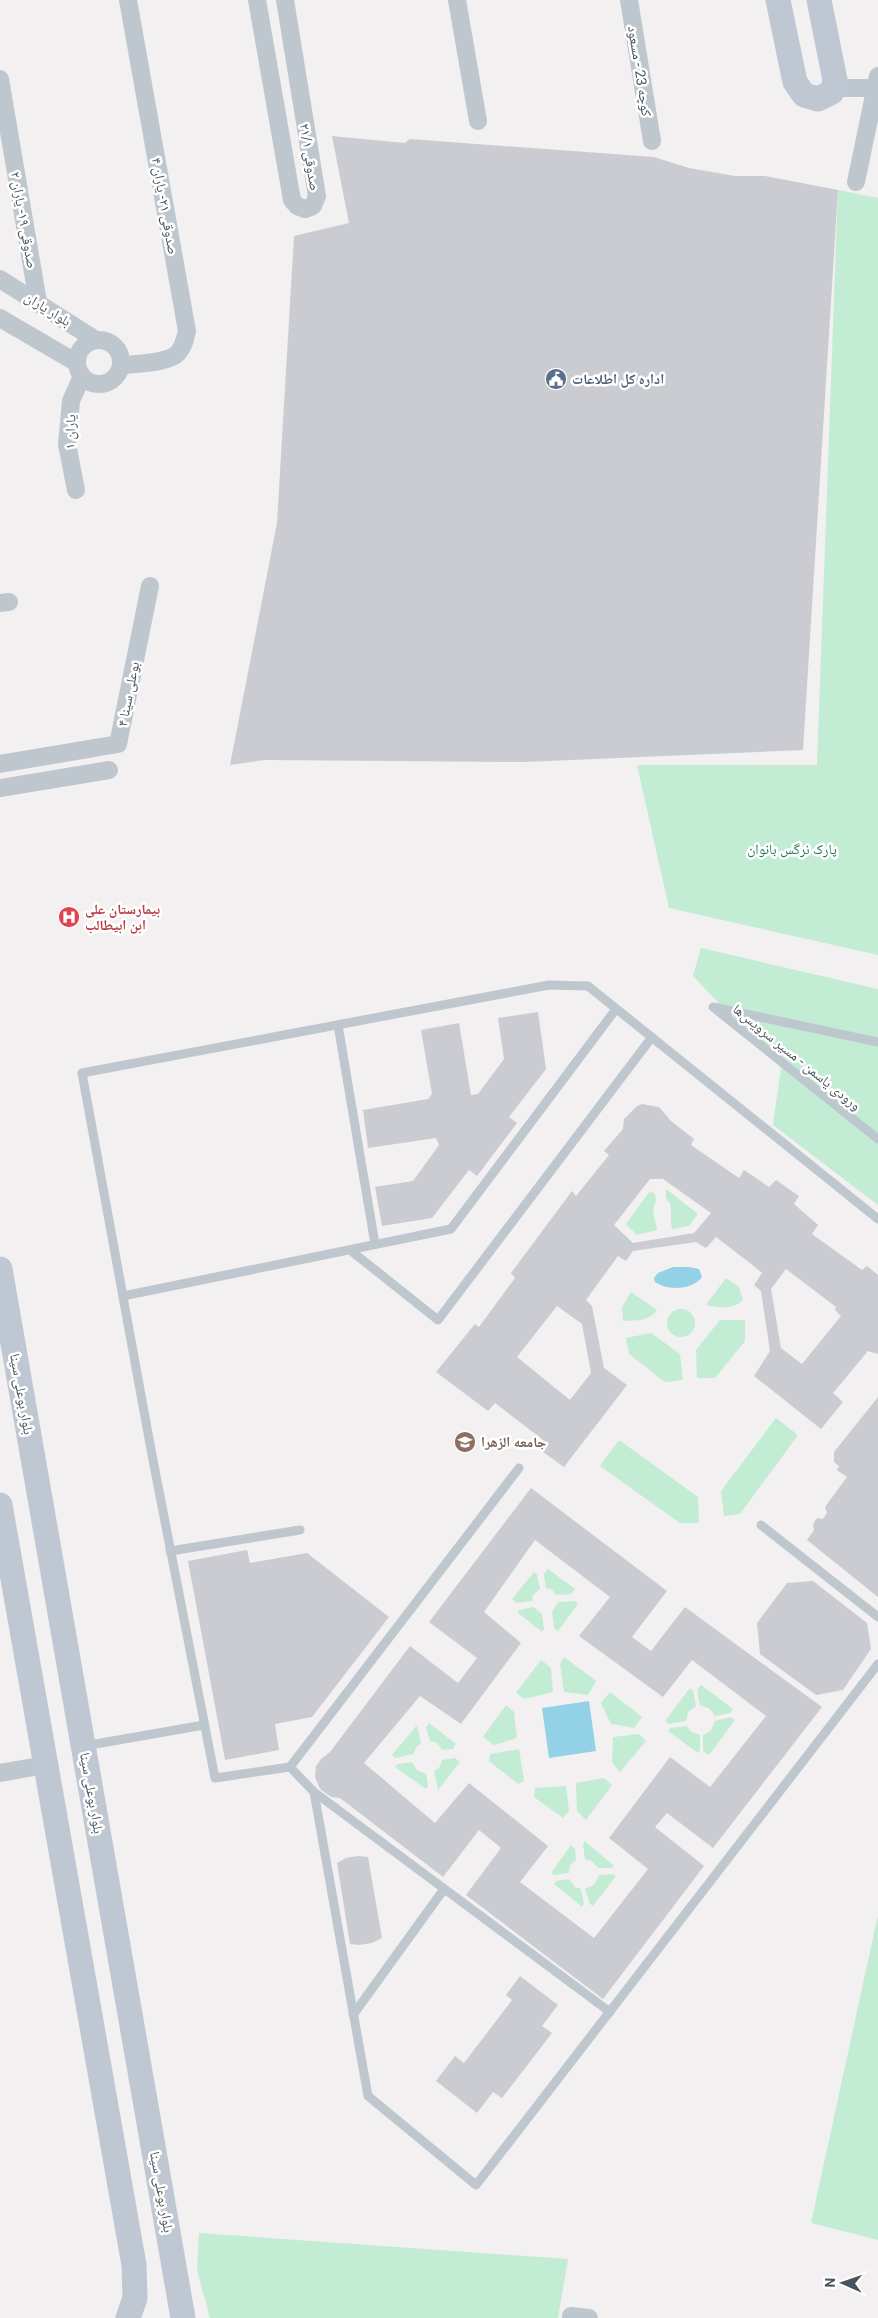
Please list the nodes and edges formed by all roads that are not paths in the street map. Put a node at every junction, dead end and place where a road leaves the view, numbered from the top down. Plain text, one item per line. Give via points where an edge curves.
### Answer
1 (128, 0) edge
2 (257, 0) edge
3 (284, 0) edge
4 (457, 0) edge
5 (629, 0) edge
6 (778, 0) edge
7 (819, 0) edge
8 (0, 80) edge
9 (877, 82) edge
10 (834, 88) junction
11 (478, 121) dead end
12 (652, 141) dead end
13 (856, 182) dead end
14 (0, 279) edge
15 (38, 302) junction
16 (0, 318) edge
17 (96, 340) junction
18 (122, 365) junction
19 (80, 369) junction
20 (76, 490) dead end
21 (150, 586) dead end
22 (20, 761) junction
23 (0, 764) edge
24 (109, 770) dead end
25 (24, 784) junction
26 (0, 788) edge
27 (616, 1009) junction
28 (338, 1025) junction
29 (652, 1037) junction
30 (878, 1042) edge
31 (878, 1139) edge
32 (878, 1219) edge
33 (376, 1244) junction
34 (350, 1250) junction
35 (0, 1269) edge
36 (123, 1296) junction
37 (519, 1468) dead end
38 (0, 1505) edge
39 (762, 1525) dead end
40 (300, 1530) dead end
41 (170, 1551) junction
42 (878, 1617) edge
43 (878, 1664) edge
44 (204, 1725) junction
45 (84, 1746) junction
46 (46, 1766) junction
47 (290, 1767) junction
48 (0, 1774) edge
49 (314, 1792) junction
50 (444, 1889) junction
51 (610, 2012) junction
52 (353, 2015) junction
53 (571, 2316) dead end
54 (128, 2318) edge
55 (183, 2318) edge
56 (589, 2318) edge

1 - 18 street, صدوقی ۲۱- یاران ۴ via 187,331 184,345 177,355 150,363
2 - 3 street, صدوقی ۲۱/۱ via 292,200 305,209 313,206 317,196
4 - 11 street
5 - 12 street, کوچه 23 - مسعود
6 - 10 main road via 791,71 800,91 818,99
7 - 10 main road
8 - 15 street, صدوقی ۱۹- یاران ۲
9 - 10 street
9 - 13 street
14 - 15 street, بلوار یاران
15 - 17 street, بلوار یاران
16 - 19 street
17 - 18 street via 115,346
17 - 19 street via 82,348
18 - 19 street via 116,376 106,383 94,383
19 - 20 street, یاران ۱ via 71,401 67,444
21 - 22 street, بوعلی سینا ۴ via 118,744
22 - 23 street, بوعلی سینا ۴
22 - 25 street
24 - 25 street
25 - 26 street
27 - 28 lane via 588,986 549,985
27 - 29 lane
27 - 33 lane via 451,1229
28 - 33 lane
28 - 36 lane via 82,1073
29 - 32 lane
29 - 34 lane via 438,1320
30 - 31 lane, ورودی یاسمن - مسیر سرویس‌ها via 714,1007
33 - 34 lane
34 - 36 lane
35 - 45 main road, بلوار بوعلی سینا
36 - 41 lane
37 - 47 lane
38 - 46 main road
39 - 42 lane
40 - 41 lane
41 - 44 lane
43 - 51 lane
44 - 45 lane
44 - 47 lane via 215,1778
45 - 55 main road, بلوار بوعلی سینا
46 - 48 street
46 - 54 main road via 134,2265 135,2298
47 - 49 lane
49 - 50 lane
49 - 52 lane
50 - 51 lane
50 - 52 lane
51 - 52 lane via 476,2185 368,2096
53 - 56 street

